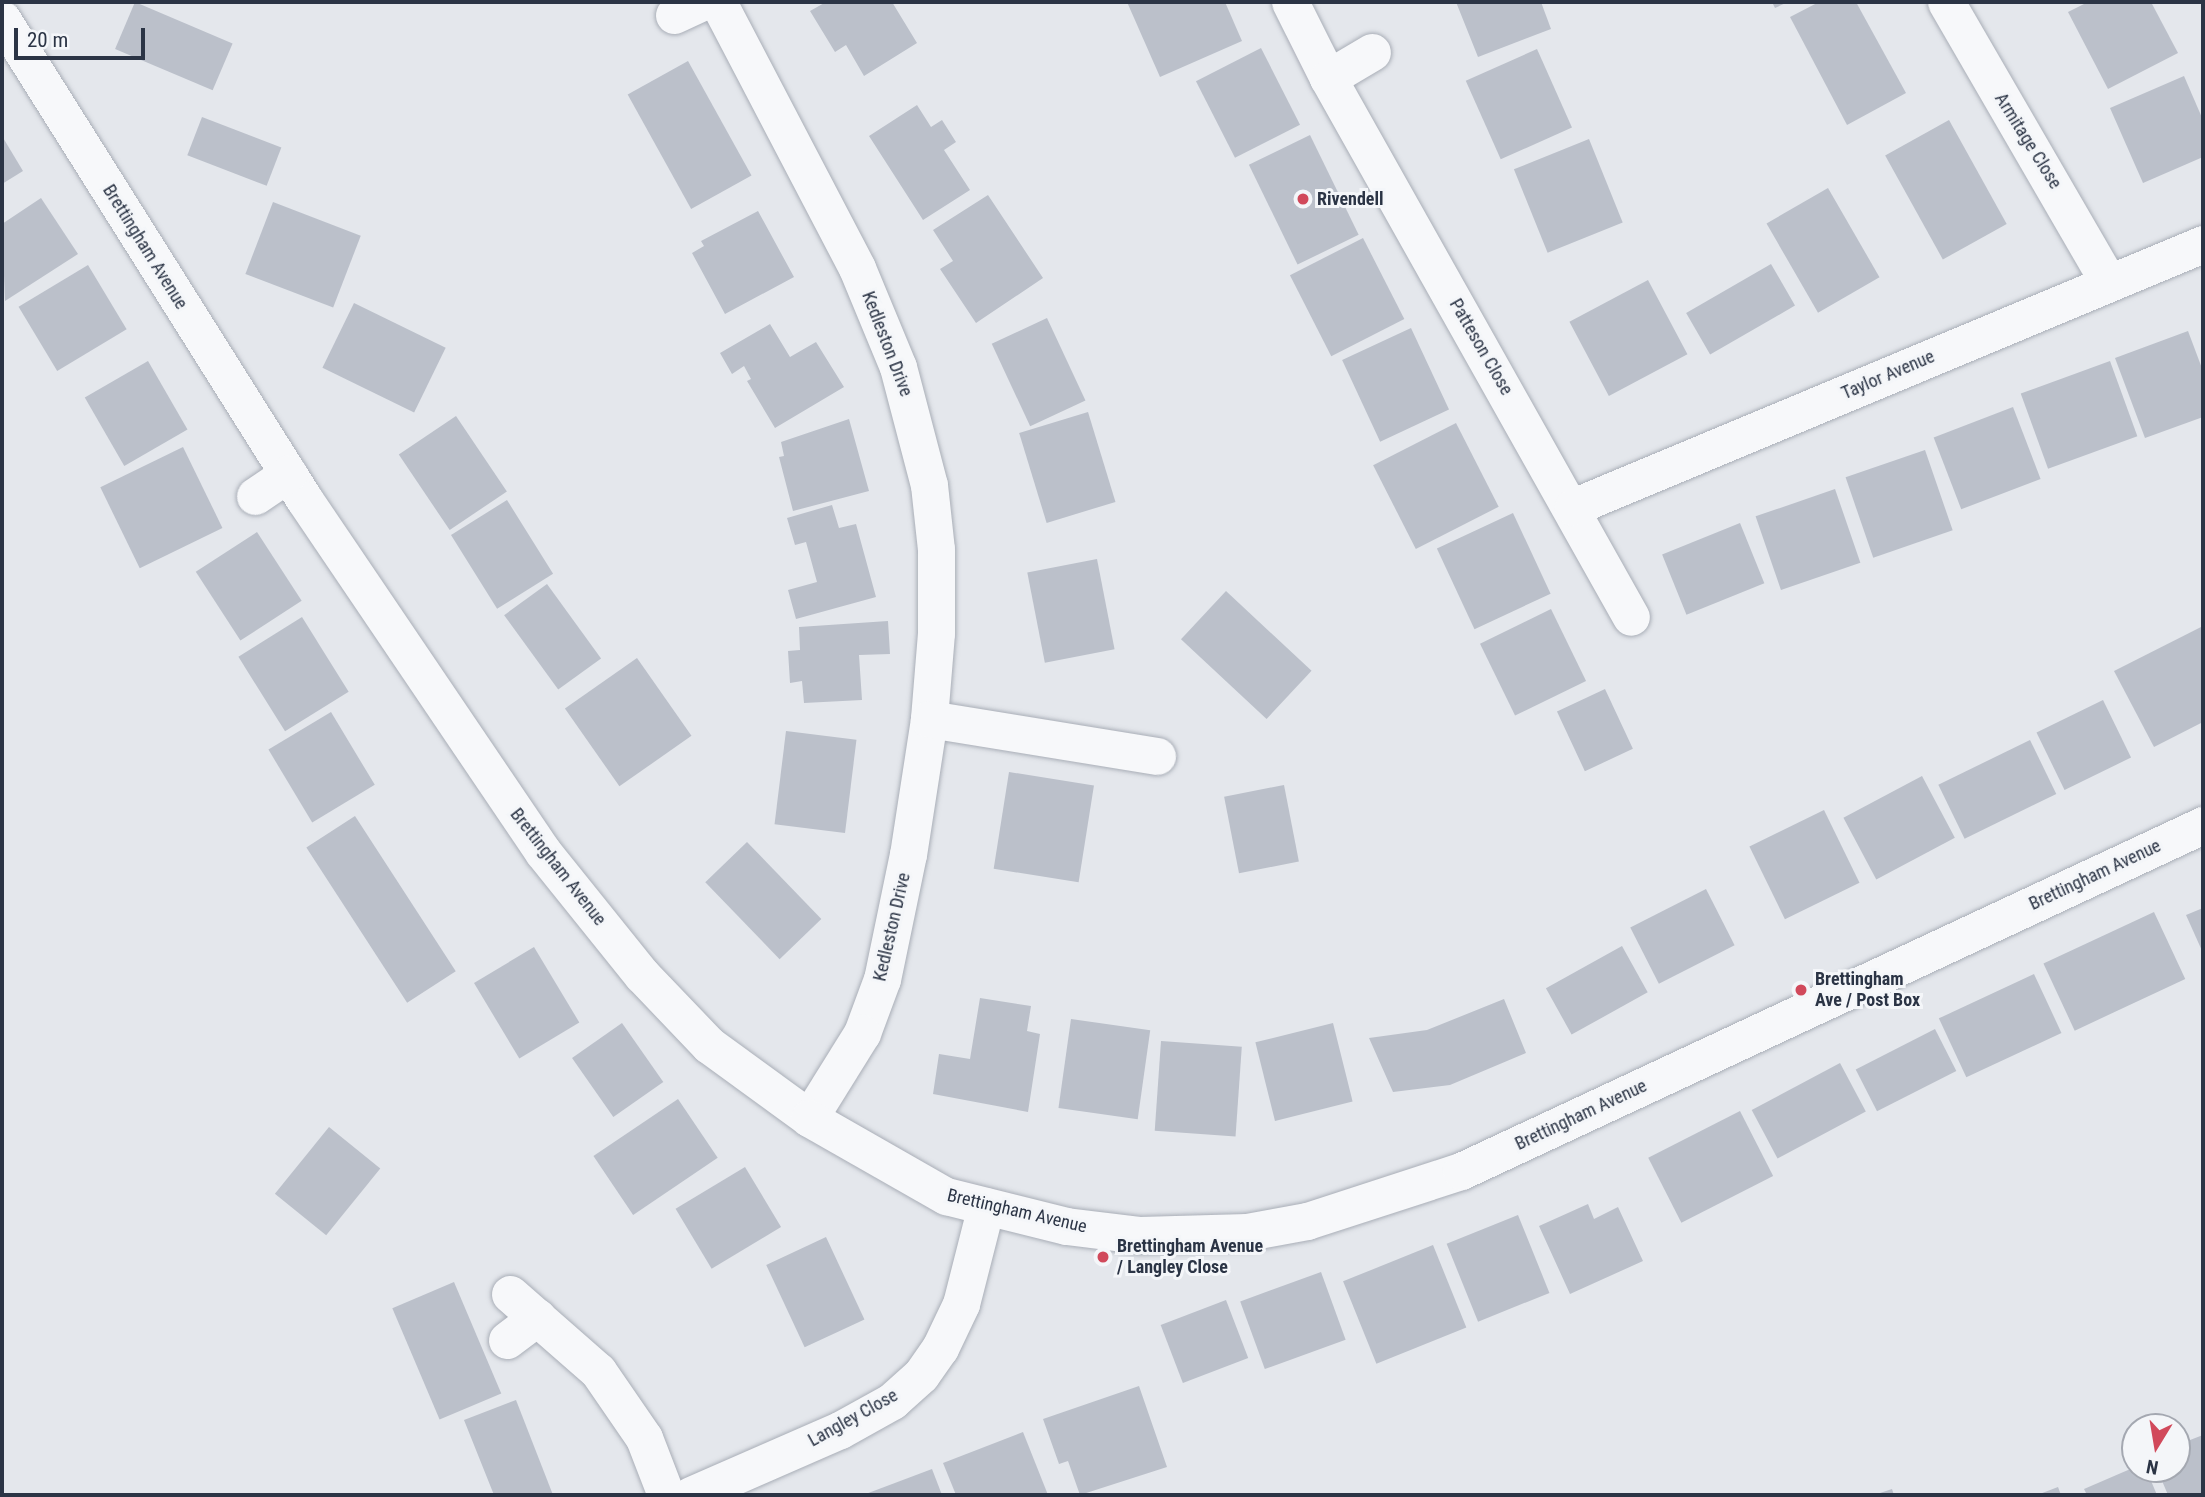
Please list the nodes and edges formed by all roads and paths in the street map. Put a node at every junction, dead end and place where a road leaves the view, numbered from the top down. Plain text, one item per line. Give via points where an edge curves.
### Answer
1 (718, 2) edge
2 (1290, 2) edge
3 (1946, 2) edge
4 (2, 19) edge
5 (1372, 52) dead end
6 (1328, 78) junction
7 (2203, 244) edge
8 (2108, 282) junction
9 (288, 474) junction
10 (255, 496) dead end
11 (1573, 507) junction
12 (1631, 617) dead end
13 (929, 719) junction
14 (1157, 756) dead end
15 (2203, 825) edge
16 (809, 1118) junction
17 (986, 1206) junction
18 (507, 1340) dead end
19 (666, 1495) edge
20 (691, 1495) edge

1 - 13 street, Kedleston Drive via 857,268 914,422 929,485 936,549
2 - 6 street, Patteson Close
3 - 8 street, Armitage Close
4 - 9 street, Brettingham Avenue
5 - 6 street
6 - 11 street, Patteson Close
7 - 8 street, Taylor Avenue
8 - 11 street, Taylor Avenue
9 - 10 street
9 - 16 street, Brettingham Avenue via 543,852 642,975 709,1045
11 - 12 street, Patteson Close
13 - 14 street
13 - 16 street, Kedleston Drive via 882,979 862,1033
15 - 17 street, Brettingham Avenue via 1461,1171 1396,1194 1307,1221 1247,1232 1140,1236 1066,1226
16 - 17 street, Brettingham Avenue via 908,1179 946,1196
17 - 20 street, Langley Close via 961,1304 921,1375 892,1401 840,1430
18 - 19 street via 524,1305 598,1371 644,1438

